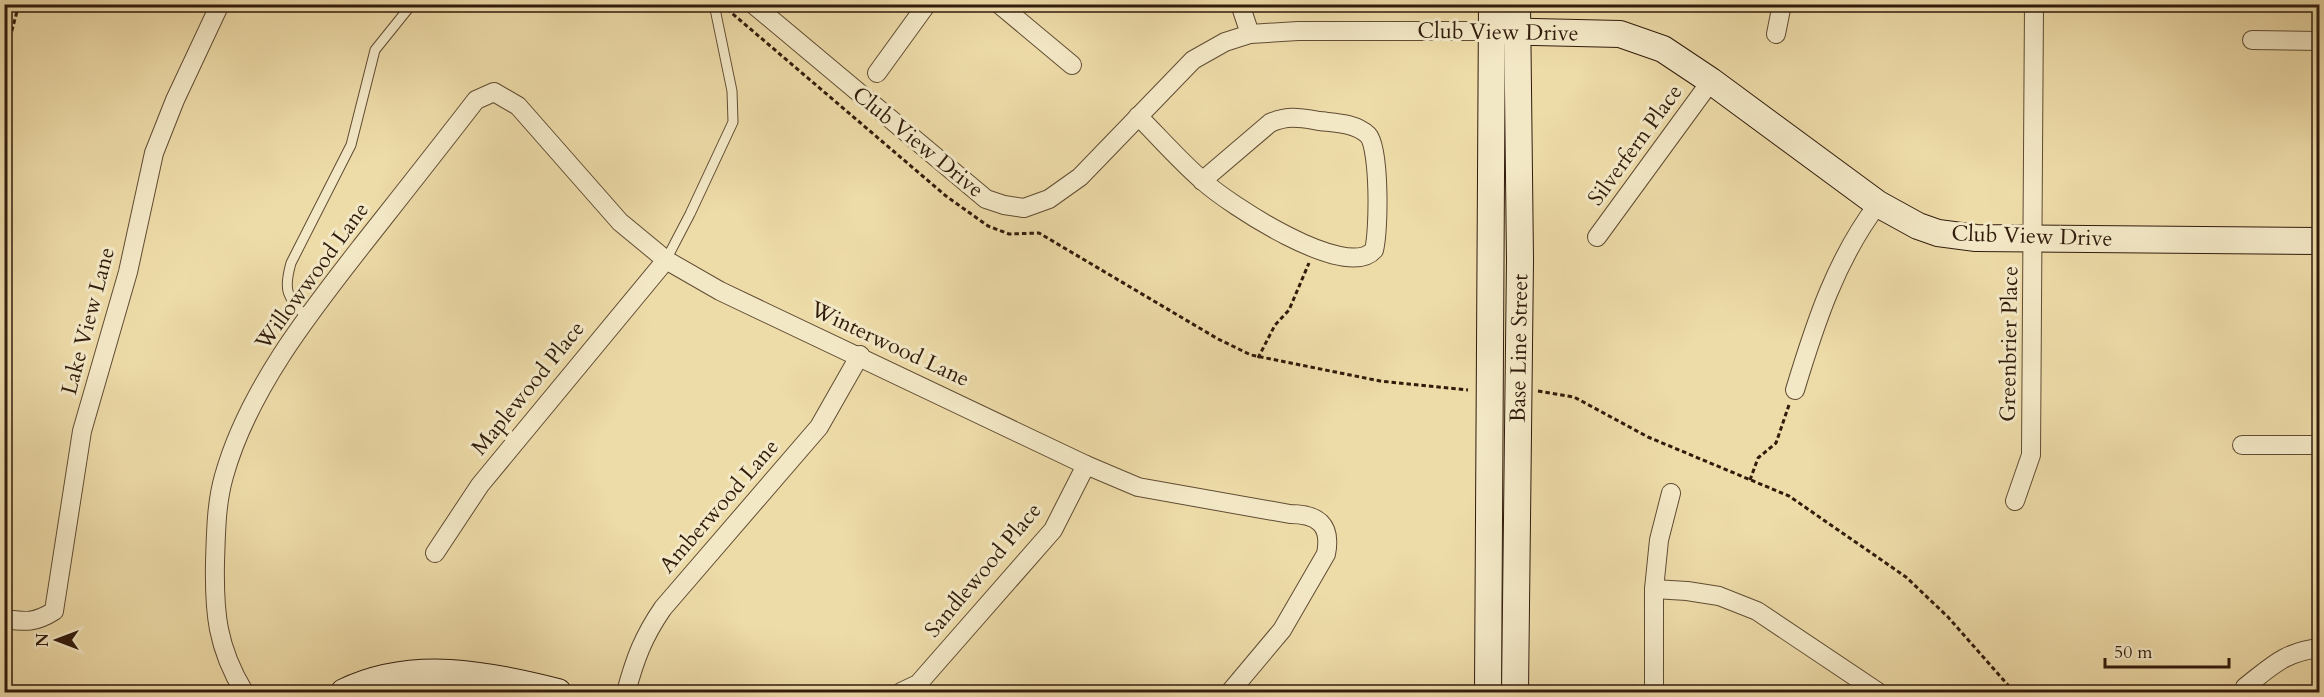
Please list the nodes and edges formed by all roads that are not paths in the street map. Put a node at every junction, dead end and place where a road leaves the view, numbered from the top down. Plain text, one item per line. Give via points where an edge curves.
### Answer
1 (220, 4) edge
2 (412, 4) edge
3 (714, 4) edge
4 (753, 4) edge
5 (927, 4) edge
6 (999, 4) edge
7 (1240, 4) edge
8 (1492, 4) edge
9 (1517, 4) edge
10 (1782, 4) edge
11 (2034, 4) edge
12 (1504, 31) junction
13 (1250, 34) junction
14 (1776, 34) dead end
15 (2252, 40) dead end
16 (2319, 41) edge
17 (1072, 65) dead end
18 (877, 73) dead end
19 (1711, 81) junction
20 (494, 92) joint
21 (1138, 116) junction
22 (1202, 181) junction
23 (1878, 204) junction
24 (1597, 237) dead end
25 (2034, 239) junction
26 (2319, 241) edge
27 (666, 260) junction
28 (306, 317) junction
29 (860, 356) junction
30 (1795, 390) dead end
31 (2242, 445) dead end
32 (2319, 445) edge
33 (1086, 465) junction
34 (1671, 493) dead end
35 (2015, 501) dead end
36 (435, 553) dead end
37 (1654, 589) junction
38 (4, 619) edge
39 (2319, 648) edge
40 (380, 686) edge
41 (2245, 687) dead end
42 (244, 693) edge
43 (344, 693) edge
44 (558, 693) edge
45 (626, 693) edge
46 (901, 693) edge
47 (1230, 693) edge
48 (1488, 693) edge
49 (1515, 693) edge
50 (1654, 693) edge
51 (1878, 693) edge

1 - 38 street, Lake View Lane via 154,153 128,272 82,431 54,611 41,620
2 - 28 lane via 375,50 351,145 291,263 287,290 290,300
3 - 27 lane via 732,91 733,122
4 - 21 street, Club View Drive via 986,199 1004,205 1024,208 1049,200 1080,177
5 - 18 street
6 - 17 street
7 - 13 street
8 - 12 main road, Base Line Street
9 - 12 main road, Base Line Street
10 - 14 street
11 - 25 street, Greenbrier Place
12 - 13 street, Club View Drive
12 - 19 main road, Club View Drive via 1620,34 1663,49
12 - 48 main road, Base Line Street
12 - 49 main road, Base Line Street via 1520,260
13 - 21 street, Club View Drive via 1225,42 1193,60
15 - 16 street
19 - 23 main road, Club View Drive
19 - 24 street, Silverfern Place
20 - 27 street, Winterwood Lane via 518,106 620,222
20 - 28 street, Willowwood Lane via 476,100
21 - 22 street
22 - 22 street via 1270,123 1282,118 1352,126 1369,136 1374,146 1374,249 1362,257 1315,249 1233,206
23 - 25 main road, Club View Drive via 1938,233
23 - 30 street via 1858,230 1832,283
25 - 26 main road, Club View Drive
25 - 35 street, Greenbrier Place via 2031,455
27 - 29 street, Winterwood Lane via 720,291
27 - 36 street, Maplewood Place via 480,485
28 - 42 street, Willowwood Lane via 263,386 224,476 217,520 214,603 220,637
29 - 33 street, Winterwood Lane
29 - 45 street, Amberwood Lane via 819,427 657,616 646,632
31 - 32 street
33 - 46 street, Sandlewood Place via 1053,530 918,684
33 - 47 street, Winterwood Lane via 1138,487 1306,514 1325,528 1326,554 1303,596 1282,630
34 - 37 street via 1659,540
37 - 50 street
37 - 51 street via 1719,596 1756,611
39 - 41 street via 2281,658
40 - 43 main road via 367,681
40 - 44 main road via 406,674 459,672

